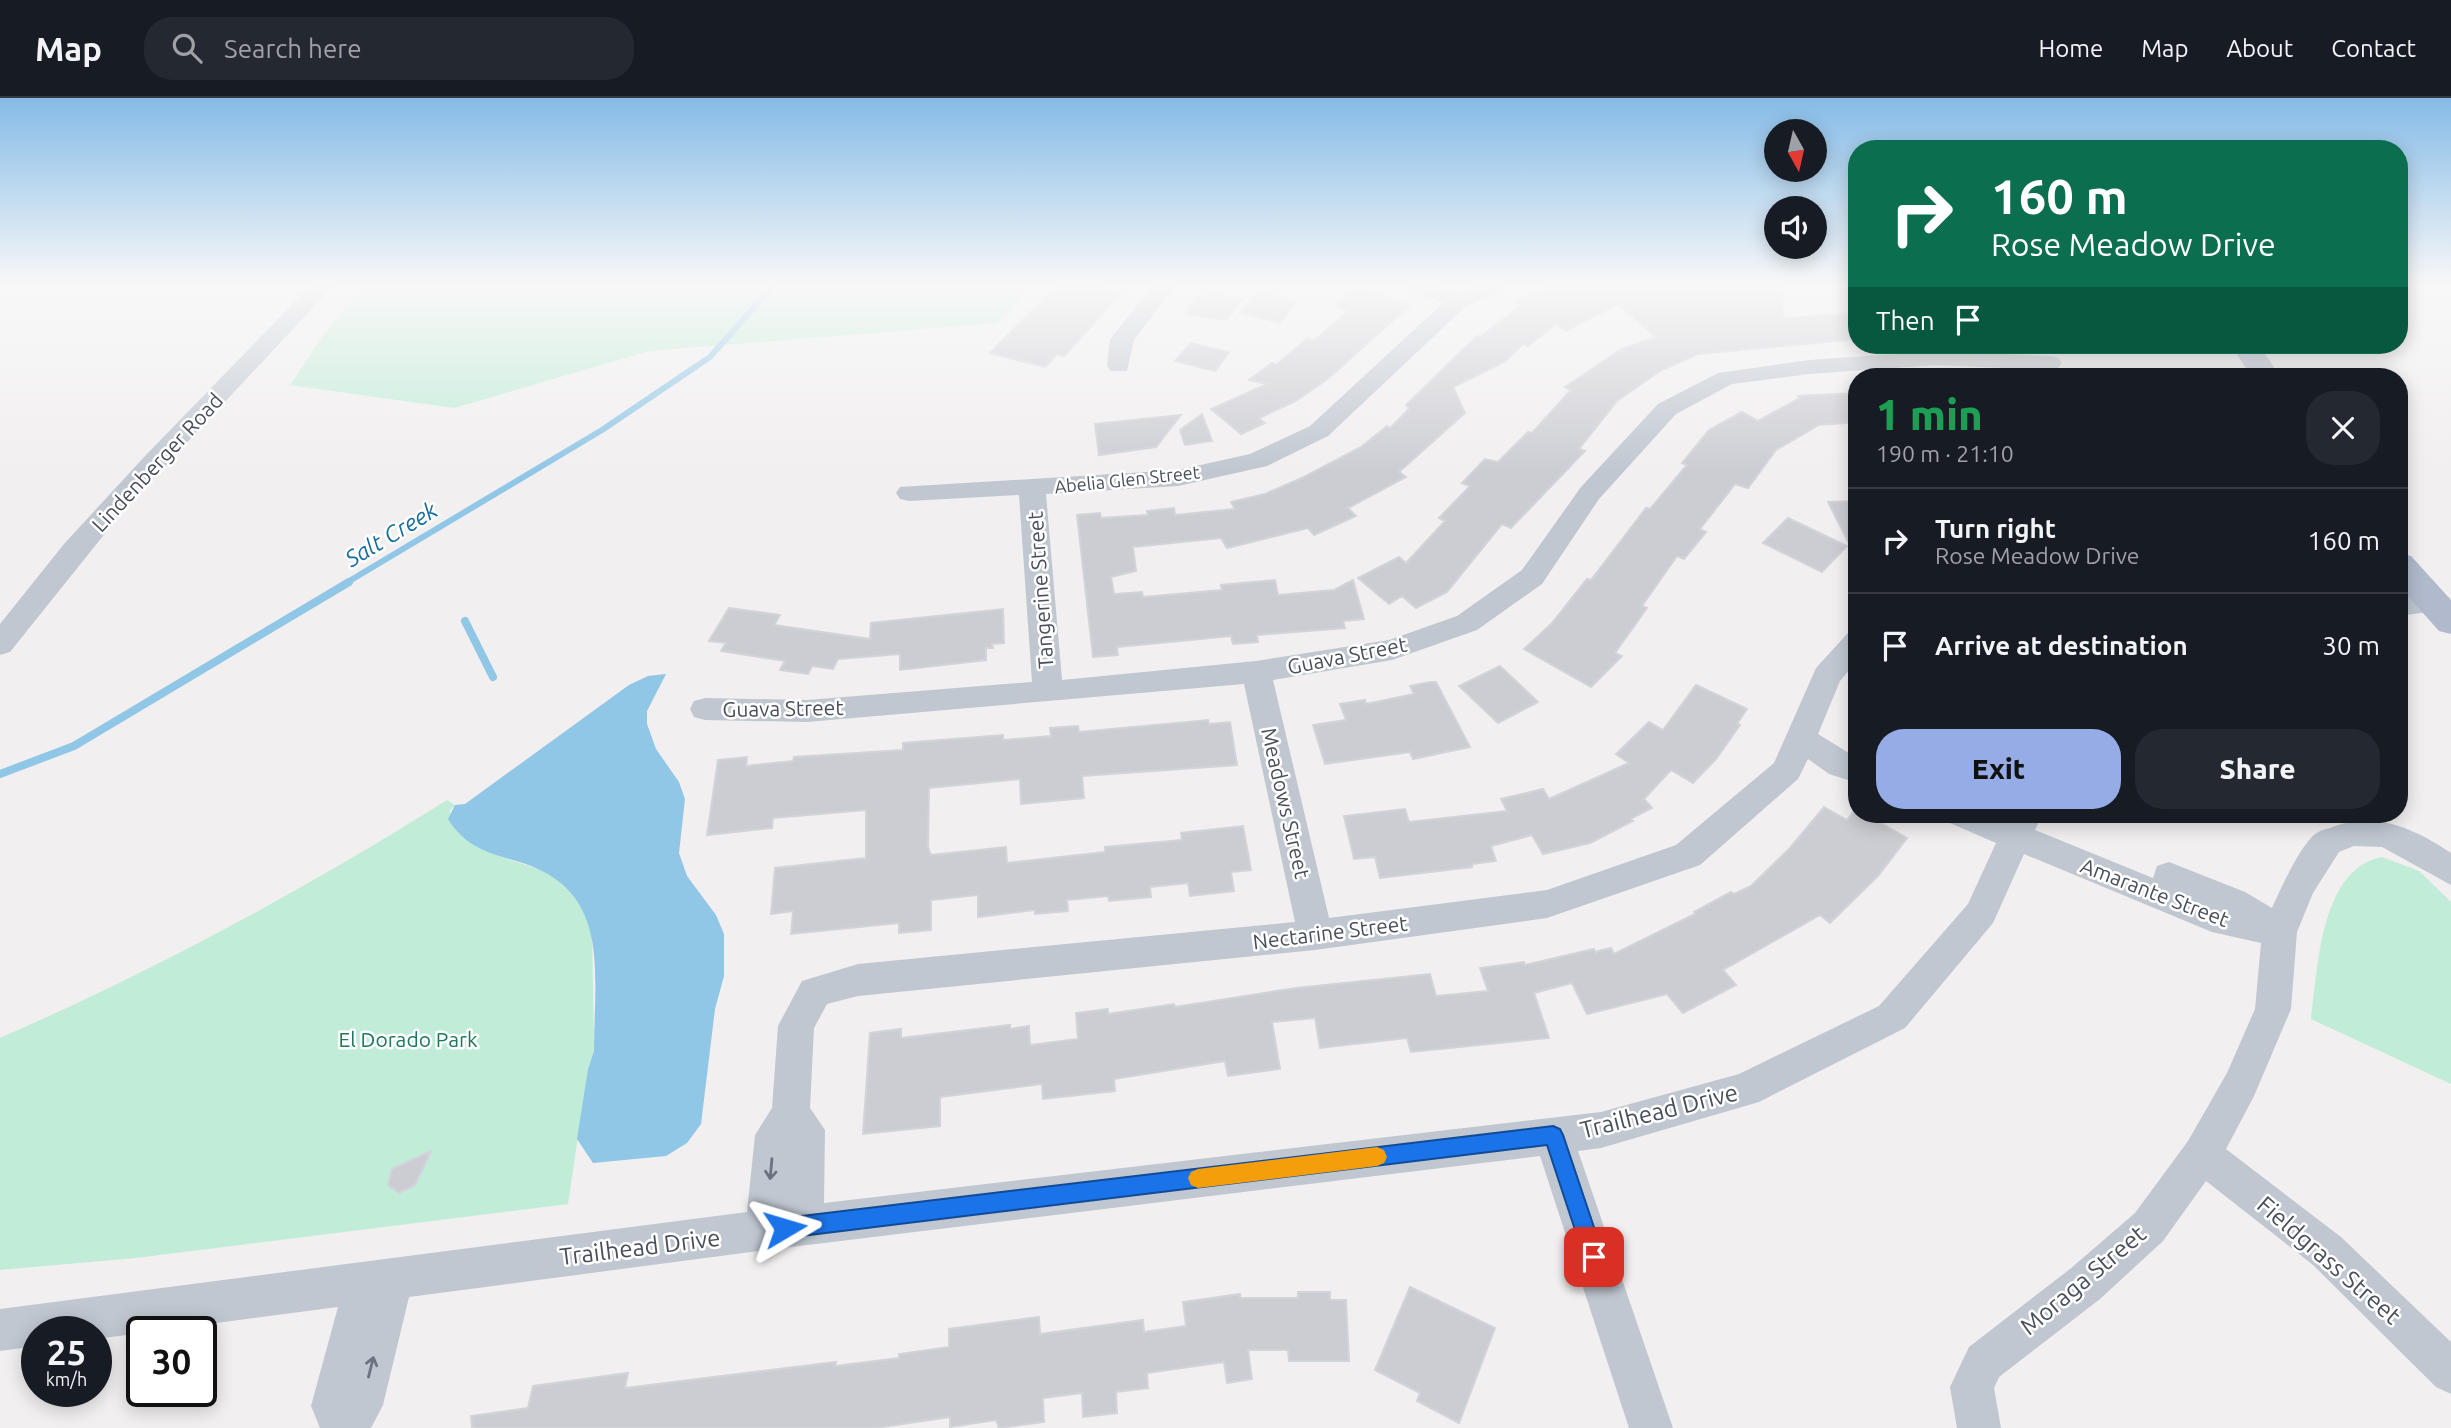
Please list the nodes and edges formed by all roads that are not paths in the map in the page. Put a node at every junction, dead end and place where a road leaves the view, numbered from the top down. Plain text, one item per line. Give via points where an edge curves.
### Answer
1 (264, 348) edge
2 (1121, 348) edge
3 (1410, 348) edge
4 (2051, 361) edge
5 (1119, 366) dead end
6 (1032, 489) junction
7 (909, 493) dead end
8 (2408, 579) edge
9 (2427, 611) edge
10 (0, 645) edge
11 (1848, 652) edge
12 (1256, 672) junction
13 (1048, 691) junction
14 (705, 709) dead end
15 (1801, 738) junction
16 (1848, 747) edge
17 (1848, 768) edge
18 (2020, 823) edge
19 (2027, 823) edge
20 (2451, 871) edge
21 (2280, 932) junction
22 (1315, 935) junction
23 (1553, 1135) junction
24 (2202, 1154) junction
25 (785, 1228) junction
26 (379, 1280) junction
27 (0, 1330) edge
28 (2451, 1373) edge
29 (1976, 1408) edge
30 (343, 1428) edge
31 (1651, 1428) edge

1 - 10 street, Lindenberger Road via 117,504 31,601
2 - 5 street
3 - 6 street, Abelia Glen Street via 1319,430 1258,460 1178,478
4 - 12 street, Guava Street via 1936,358 1809,367 1726,379 1667,409 1590,493 1532,577 1467,623 1392,650
6 - 7 street, Abelia Glen Street
6 - 13 street, Tangerine Street
8 - 9 main road
11 - 15 street, Nectarine Street via 1827,676
12 - 13 street, Guava Street
12 - 22 street, Meadows Street
13 - 14 street, Guava Street via 807,711
15 - 16 street
15 - 17 street
15 - 22 street, Nectarine Street via 1787,770 1688,855 1548,904
18 - 23 street, Trailhead Drive via 1981,914 1892,1017 1746,1090 1601,1129
19 - 21 street, Amarante Street via 2224,922
20 - 21 street, Moraga Street via 2386,834 2351,833 2327,844 2298,887
21 - 24 street, Moraga Street via 2273,1009 2241,1084
22 - 25 street, Nectarine Street via 858,980 815,992 796,1026 791,1114 774,1135
23 - 25 street, Trailhead Drive
23 - 31 street
24 - 28 street, Fieldgrass Street via 2327,1251
24 - 29 street, Moraga Street via 2149,1227 2085,1284 1984,1362
25 - 26 street, Trailhead Drive
26 - 27 street, Trailhead Drive
26 - 30 street via 333,1406

